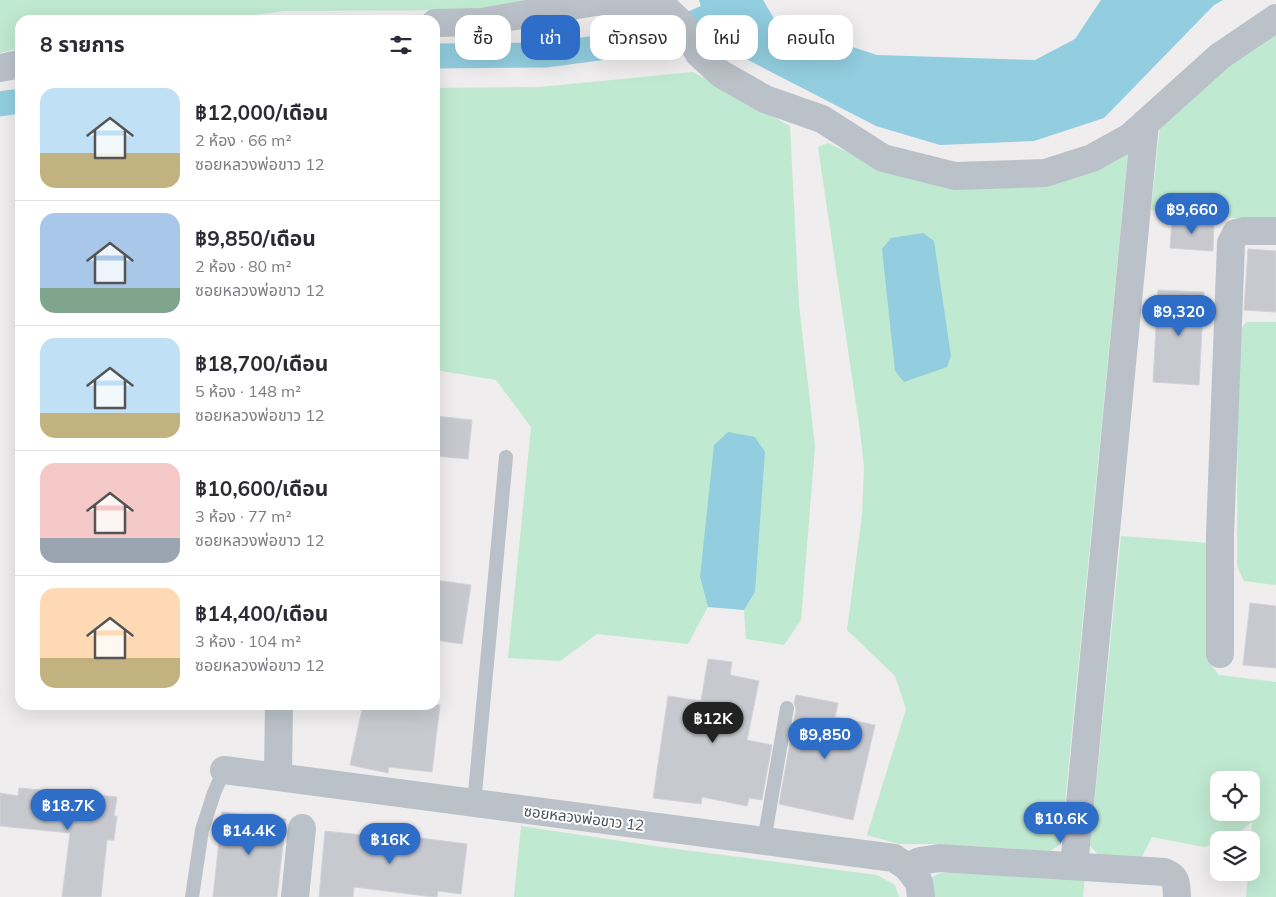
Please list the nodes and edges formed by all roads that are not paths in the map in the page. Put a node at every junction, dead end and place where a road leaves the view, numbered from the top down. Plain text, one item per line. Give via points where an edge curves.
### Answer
1 (1276, 18) edge
2 (440, 23) edge
3 (15, 65) edge
4 (0, 68) edge
5 (1145, 123) junction
6 (1276, 231) edge
7 (506, 457) dead end
8 (1220, 654) dead end
9 (788, 708) dead end
10 (279, 710) edge
11 (224, 770) joint
12 (278, 777) junction
13 (474, 804) junction
14 (302, 828) dead end
15 (764, 841) junction
16 (1074, 866) junction
17 (907, 867) junction
18 (192, 897) edge
19 (295, 897) edge
20 (921, 897) edge
21 (1177, 897) edge

1 - 5 street via 1220,56
2 - 5 street via 482,22 595,2 636,1 666,8 682,25 699,54 722,74 766,99 822,119 883,158 955,176 1045,174 1092,158 1130,137
3 - 4 street
5 - 16 street
6 - 8 street via 1244,230 1236,233 1231,243 1220,535
7 - 13 lane
9 - 15 lane
10 - 12 street
11 - 12 street, ซอยหลวงพ่อขาว 12
11 - 18 lane via 202,830
12 - 13 street, ซอยหลวงพ่อขาว 12
13 - 15 street, ซอยหลวงพ่อขาว 12
14 - 19 street
15 - 17 street, ซอยหลวงพ่อขาว 12 via 894,858
16 - 17 street via 939,858
16 - 21 street via 1164,872 1175,879
17 - 20 street via 919,882

